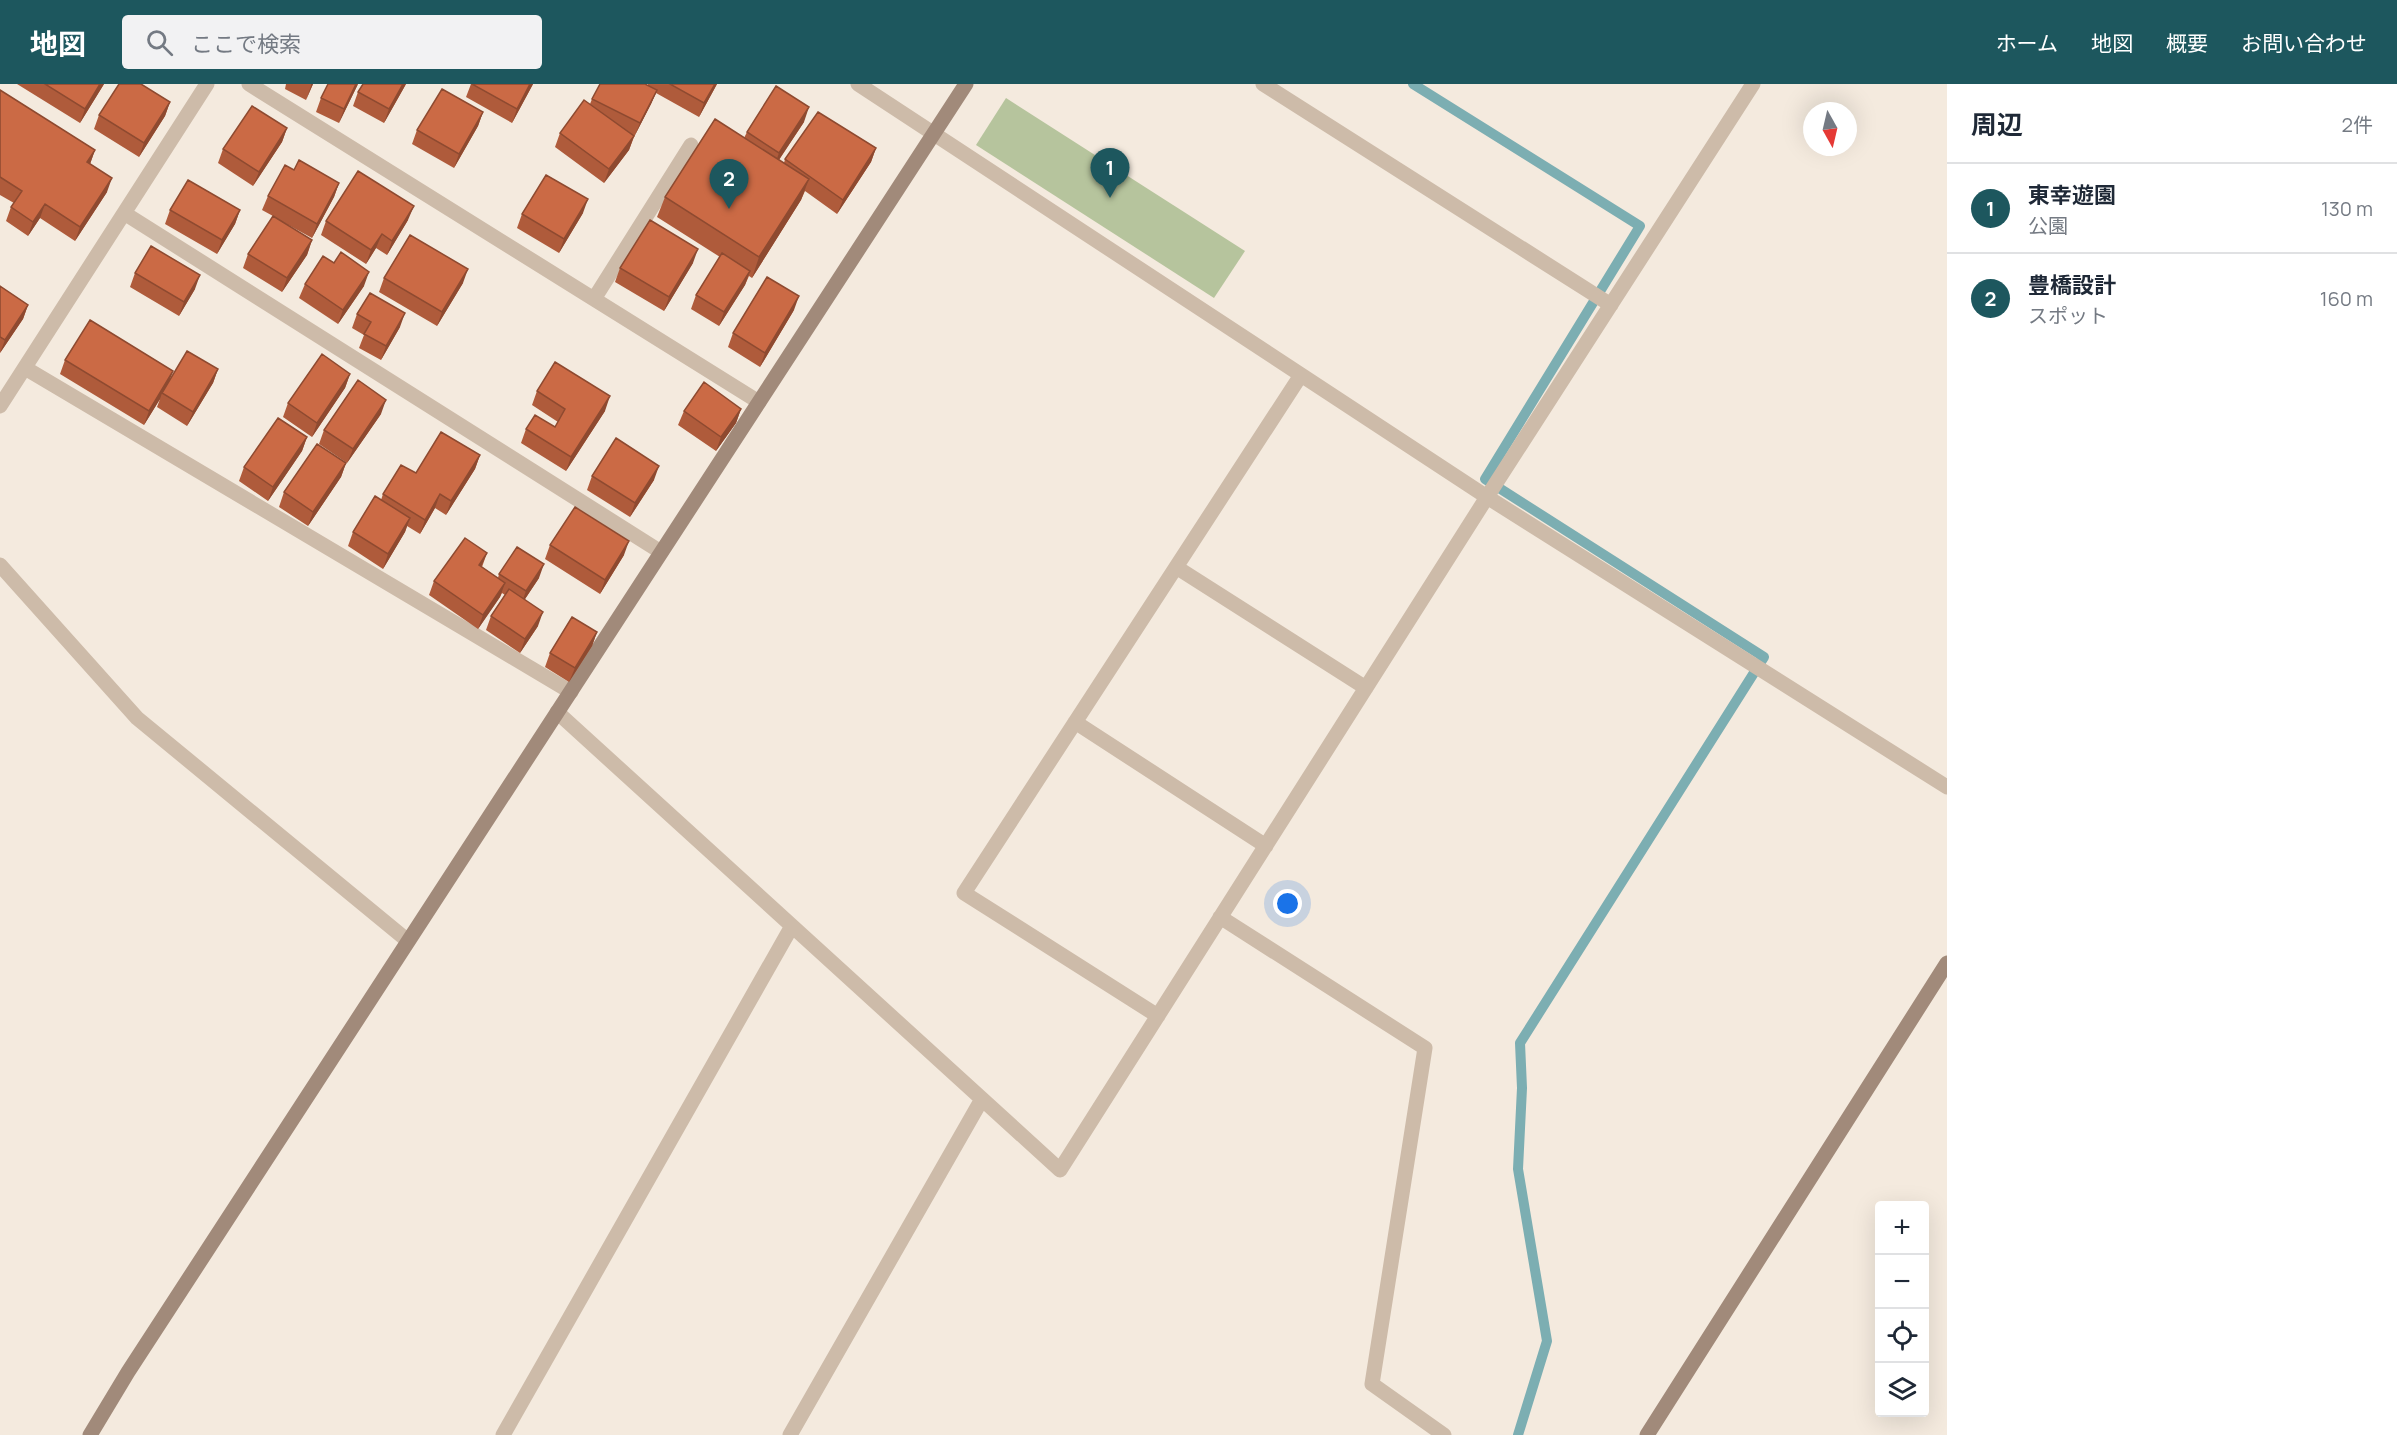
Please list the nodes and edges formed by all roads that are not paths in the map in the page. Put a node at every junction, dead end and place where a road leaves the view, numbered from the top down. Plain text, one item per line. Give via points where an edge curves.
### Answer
1 (207, 84) edge
2 (249, 84) edge
3 (858, 84) edge
4 (966, 84) edge
5 (1263, 84) edge
6 (1753, 84) edge
7 (934, 133) junction
8 (691, 145) dead end
9 (124, 213) junction
10 (594, 299) junction
11 (1611, 305) junction
12 (25, 368) junction
13 (1301, 375) junction
14 (759, 402) junction
15 (0, 406) edge
16 (1487, 497) junction
17 (661, 552) junction
18 (0, 565) edge
19 (1176, 567) junction
20 (1366, 688) junction
21 (571, 692) junction
22 (558, 712) junction
23 (1075, 722) junction
24 (1947, 787) edge
25 (1266, 846) junction
26 (1220, 917) junction
27 (792, 926) junction
28 (408, 941) junction
29 (1947, 963) edge
30 (1158, 1016) junction
31 (982, 1099) junction
32 (90, 1435) edge
33 (504, 1435) edge
34 (790, 1435) edge
35 (1444, 1435) edge
36 (1647, 1435) edge

1 - 9 street
2 - 10 street
3 - 7 street
4 - 7 street
5 - 11 street
6 - 11 street
7 - 13 street
7 - 14 street
8 - 10 street
9 - 12 street
9 - 17 street
10 - 14 street
11 - 16 street
12 - 15 street
12 - 21 street
13 - 16 street
13 - 19 street
14 - 17 street
16 - 20 street
16 - 24 street
17 - 21 street
18 - 28 street via 137,718
19 - 20 street
19 - 23 street
20 - 25 street
21 - 22 street
22 - 27 street
22 - 28 street
23 - 25 street
23 - 30 street via 964,893
25 - 26 street
26 - 30 street
26 - 35 street via 1425,1048 1372,1384
27 - 31 street
27 - 33 street
28 - 32 street
29 - 36 street
30 - 31 street via 1060,1170
31 - 34 street

